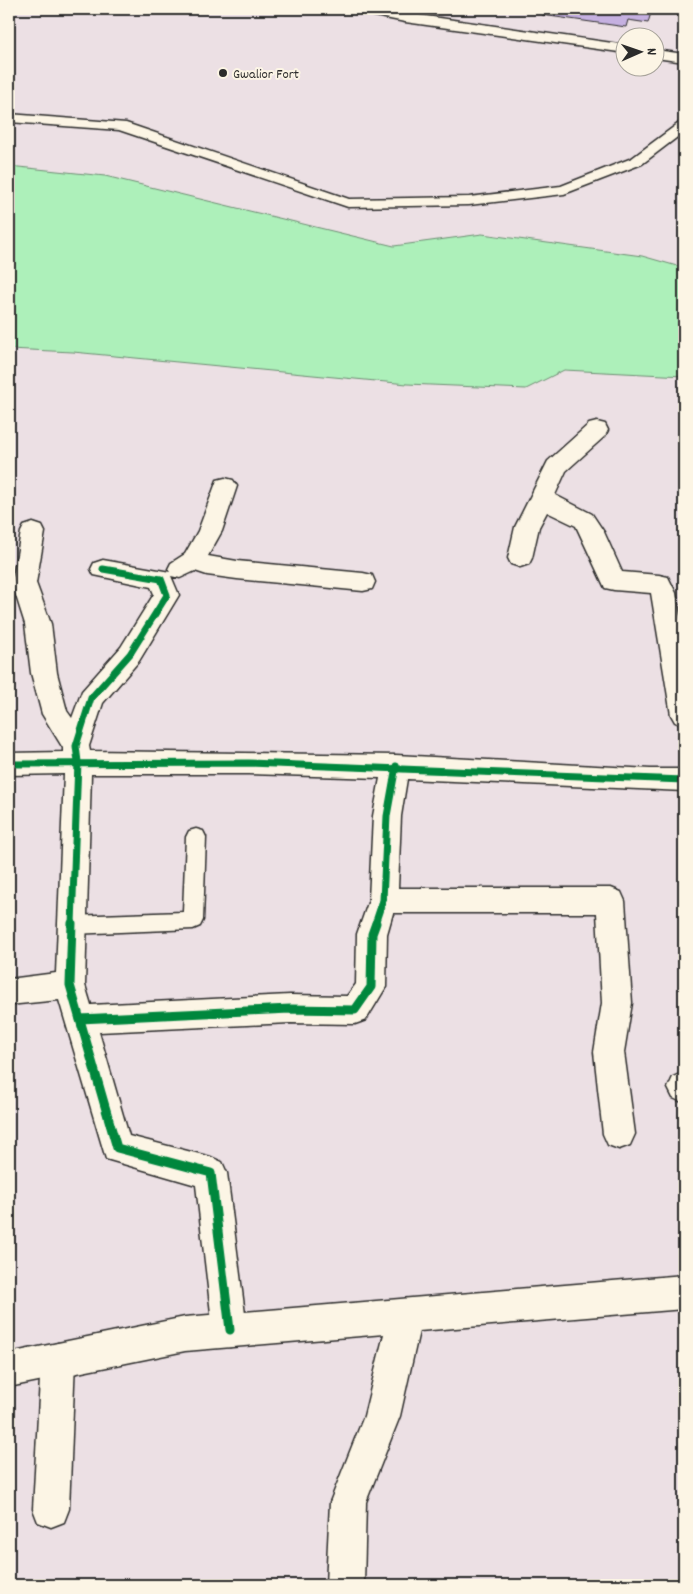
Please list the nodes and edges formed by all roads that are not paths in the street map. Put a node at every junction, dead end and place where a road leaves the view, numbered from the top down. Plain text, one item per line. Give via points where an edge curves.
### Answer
1 (360, 9) edge
2 (616, 48) edge
3 (666, 55) edge
4 (684, 58) edge
5 (9, 118) edge
6 (684, 126) edge
7 (597, 430) dead end
8 (225, 486) dead end
9 (542, 499) junction
10 (32, 532) dead end
11 (520, 558) dead end
12 (194, 560) junction
13 (103, 569) dead end
14 (161, 579) junction
15 (363, 582) dead end
16 (684, 715) edge
17 (77, 754) junction
18 (9, 764) edge
19 (396, 766) junction
20 (684, 780) edge
21 (196, 837) dead end
22 (384, 900) junction
23 (71, 925) junction
24 (70, 985) junction
25 (9, 992) edge
26 (80, 1018) junction
27 (619, 1134) dead end
28 (684, 1292) edge
29 (406, 1315) junction
30 (230, 1330) junction
31 (58, 1360) junction
32 (9, 1370) edge
33 (51, 1509) dead end
34 (345, 1585) edge

1 - 2 lane
3 - 4 lane
5 - 6 lane via 121,126 348,202 469,201 564,190 637,161
7 - 9 street via 556,467
8 - 12 street via 210,531
9 - 11 street via 527,527
9 - 16 street via 584,520 614,581 659,584 664,593
10 - 17 street via 24,583 38,624 44,673 55,714
12 - 14 street
12 - 15 street via 208,566 237,570
13 - 14 street
14 - 17 street via 167,595 130,654 91,698
17 - 18 street
17 - 19 street
17 - 23 street
19 - 20 street
19 - 22 street via 387,816
21 - 23 lane via 193,920
22 - 26 street via 372,934 371,987 355,1010
22 - 27 street via 611,901 617,1003 609,1052
23 - 24 street
24 - 25 street
24 - 26 street
26 - 30 street via 117,1148 211,1173
28 - 29 street
29 - 30 street
29 - 34 street via 382,1416 348,1502
30 - 31 street via 185,1334
31 - 32 street
31 - 33 street

